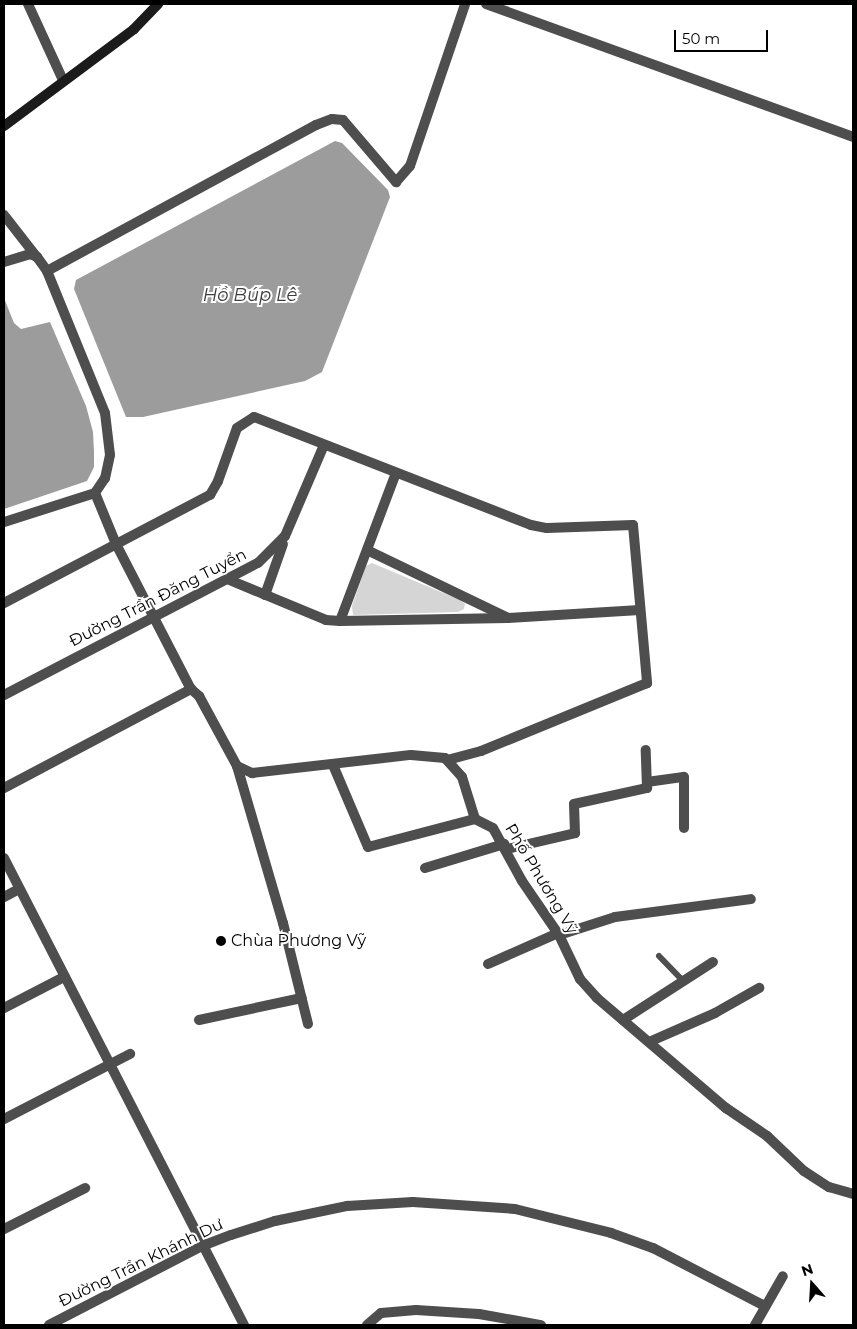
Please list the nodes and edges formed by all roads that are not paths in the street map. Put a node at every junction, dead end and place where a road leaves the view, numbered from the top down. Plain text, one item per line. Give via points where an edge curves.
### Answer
1 (28, 4) edge
2 (158, 4) edge
3 (465, 4) edge
4 (486, 4) edge
5 (63, 80) junction
6 (4, 126) edge
7 (853, 137) edge
8 (4, 215) edge
9 (37, 257) junction
10 (4, 262) edge
11 (47, 271) junction
12 (324, 445) junction
13 (396, 474) junction
14 (95, 493) junction
15 (4, 522) edge
16 (285, 536) junction
17 (116, 544) junction
18 (369, 552) junction
19 (227, 579) junction
20 (265, 595) junction
21 (4, 603) edge
22 (640, 610) junction
23 (155, 616) junction
24 (508, 618) junction
25 (340, 621) junction
26 (191, 689) junction
27 (4, 695) edge
28 (646, 750) dead end
29 (447, 760) junction
30 (332, 765) junction
31 (237, 766) junction
32 (647, 782) junction
33 (4, 788) edge
34 (475, 819) junction
35 (684, 828) dead end
36 (505, 846) junction
37 (4, 858) edge
38 (425, 868) dead end
39 (19, 889) junction
40 (4, 897) edge
41 (751, 900) dead end
42 (558, 934) junction
43 (659, 956) dead end
44 (713, 962) dead end
45 (488, 964) dead end
46 (64, 977) junction
47 (684, 982) junction
48 (759, 988) dead end
49 (302, 998) junction
50 (4, 1008) edge
51 (199, 1020) dead end
52 (623, 1020) junction
53 (308, 1024) dead end
54 (649, 1042) junction
55 (130, 1054) dead end
56 (111, 1064) junction
57 (4, 1119) edge
58 (85, 1188) dead end
59 (853, 1194) edge
60 (4, 1229) edge
61 (202, 1246) junction
62 (783, 1276) dead end
63 (765, 1306) junction
64 (49, 1325) edge
65 (244, 1325) edge
66 (367, 1325) edge
67 (541, 1325) edge
68 (755, 1325) edge

1 - 5 street
2 - 5 street via 134,29
3 - 11 street via 410,166 396,182 343,120 332,120 316,125
4 - 7 street
5 - 6 street
8 - 9 street
9 - 10 street via 27,254
9 - 11 street
11 - 14 street via 105,413 109,466
12 - 13 street
12 - 16 street, Đường Trần Đăng Tuyển
12 - 17 street via 260,418 246,419 237,428 210,495
13 - 18 street
13 - 22 street via 531,525 547,528 633,525
14 - 15 street
14 - 17 street
16 - 19 street, Đường Trần Đăng Tuyển via 258,564
16 - 20 street
17 - 21 street
17 - 23 street
18 - 24 street
18 - 25 street
19 - 20 street
19 - 23 street, Đường Trần Đăng Tuyển
20 - 25 street via 326,620
22 - 24 street
22 - 29 street via 647,683 481,751
23 - 26 street
23 - 27 street, Đường Trần Đăng Tuyển
24 - 25 street
26 - 31 street via 199,696
26 - 33 street
28 - 32 street
29 - 30 street via 411,755
29 - 34 street via 462,777
30 - 31 street via 252,773
30 - 34 street via 368,847
31 - 49 street
32 - 35 street via 684,777
32 - 36 street via 647,788 574,804 575,833
34 - 36 street, Phố Phương Vỹ via 493,828
36 - 38 street
36 - 42 street, Phố Phương Vỹ via 522,881
37 - 39 street
39 - 40 street
39 - 46 street
41 - 42 street via 615,917
42 - 45 street
42 - 52 street, Phố Phương Vỹ via 580,979
43 - 47 lane
44 - 47 street
46 - 50 street
46 - 56 street
47 - 52 street
48 - 54 street via 715,1013
49 - 51 street
49 - 53 street
52 - 54 street, Phố Phương Vỹ
54 - 59 street, Phố Phương Vỹ via 817,1181
55 - 56 street
56 - 57 street
56 - 61 street
58 - 60 street
61 - 63 street, Đường Trần Khánh Dư via 275,1221 348,1206 413,1202 469,1204 515,1210 611,1233 653,1248
61 - 64 street, Đường Trần Khánh Dư
61 - 65 street
62 - 63 street
63 - 68 street
66 - 67 street via 381,1313 416,1310 479,1314

